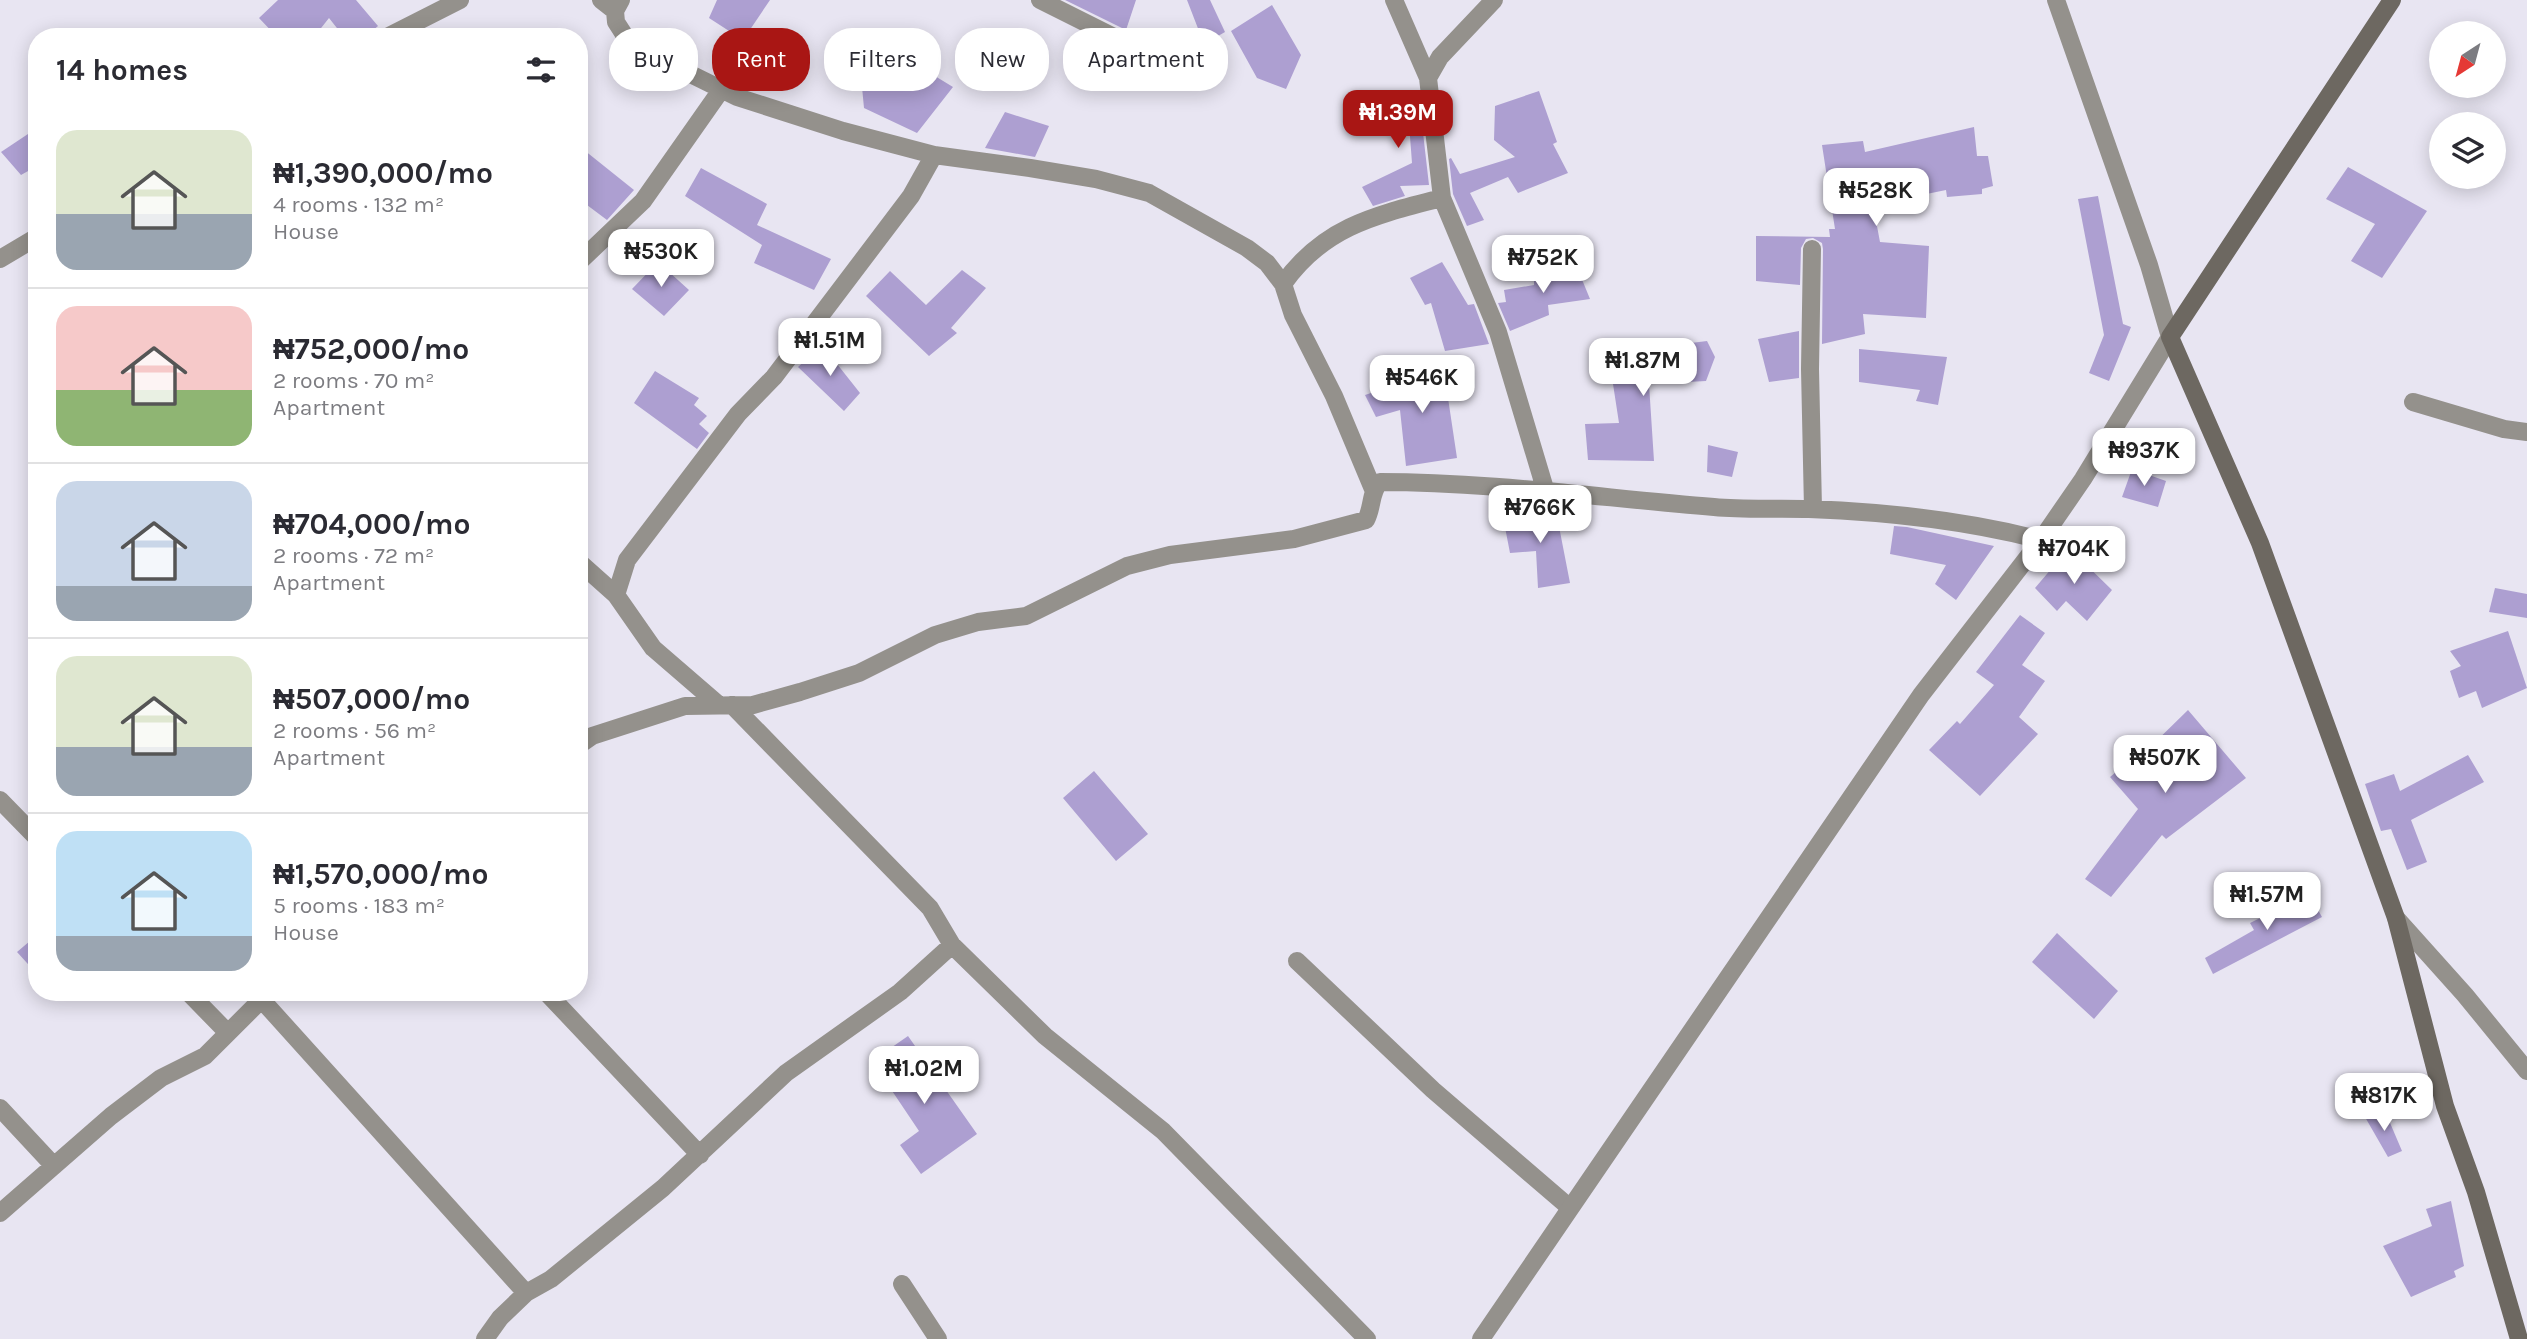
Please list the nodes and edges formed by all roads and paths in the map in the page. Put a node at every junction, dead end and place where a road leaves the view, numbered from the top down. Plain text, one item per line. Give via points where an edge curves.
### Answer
1 (460, 0) edge
2 (1040, 0) edge
3 (1394, 0) edge
4 (1494, 0) edge
5 (2056, 0) edge
6 (2392, 0) edge
7 (612, 4) edge
8 (405, 28) edge
9 (1096, 28) edge
10 (1428, 78) junction
11 (712, 85) edge
12 (720, 91) edge
13 (724, 91) edge
14 (934, 155) junction
15 (1442, 198) junction
16 (28, 242) edge
17 (1812, 249) dead end
18 (588, 253) edge
19 (0, 259) edge
20 (1283, 284) junction
21 (2170, 337) junction
22 (2413, 402) dead end
23 (2527, 432) edge
24 (1373, 489) junction
25 (1546, 492) junction
26 (1812, 509) junction
27 (2041, 540) junction
28 (588, 570) edge
29 (616, 595) junction
30 (726, 705) junction
31 (588, 739) edge
32 (0, 800) edge
33 (28, 829) edge
34 (2396, 918) junction
35 (952, 945) junction
36 (1297, 961) dead end
37 (197, 1001) edge
38 (260, 1001) edge
39 (269, 1001) edge
40 (555, 1001) edge
41 (228, 1033) junction
42 (2527, 1071) edge
43 (0, 1108) edge
44 (700, 1155) junction
45 (54, 1166) junction
46 (1569, 1207) junction
47 (0, 1213) edge
48 (902, 1284) dead end
49 (526, 1293) junction
50 (485, 1339) edge
51 (938, 1339) edge
52 (1367, 1339) edge
53 (1481, 1339) edge
54 (2519, 1339) edge

1 - 8 street
2 - 9 street
3 - 10 street
4 - 10 street via 1440,57
5 - 21 street
6 - 21 main road
7 - 11 street via 625,36
10 - 15 street
12 - 18 street via 643,201
13 - 14 street via 843,131
14 - 20 street via 1030,167 1149,193 1247,248 1267,263
14 - 29 street via 911,196 774,377 738,414 627,560
15 - 20 street via 1374,216 1339,232 1300,260
15 - 25 street via 1499,332
16 - 19 street
17 - 26 street
20 - 24 street
21 - 27 street
21 - 34 main road via 2260,543
22 - 23 street
24 - 25 street via 1380,482 1418,482
24 - 30 street via 1373,507 1366,520 1294,539 1170,555 1127,566 1026,616 978,622 902,649 859,673 753,705
25 - 26 street via 1717,507
26 - 27 street via 1986,526
27 - 46 street via 1922,695
28 - 29 street
29 - 30 street via 653,648
30 - 31 street via 685,706
30 - 35 street via 930,908
32 - 33 street
34 - 42 street
34 - 54 main road via 2445,1106 2476,1192
35 - 44 street via 900,992 786,1073
35 - 52 street via 1045,1036 1163,1131
36 - 46 street via 1433,1090
37 - 41 street
38 - 41 street
39 - 49 street
40 - 44 street
41 - 45 street via 205,1056 162,1078 111,1116
43 - 45 street
44 - 49 street via 551,1279
45 - 47 street
46 - 53 street
48 - 51 street
49 - 50 street

